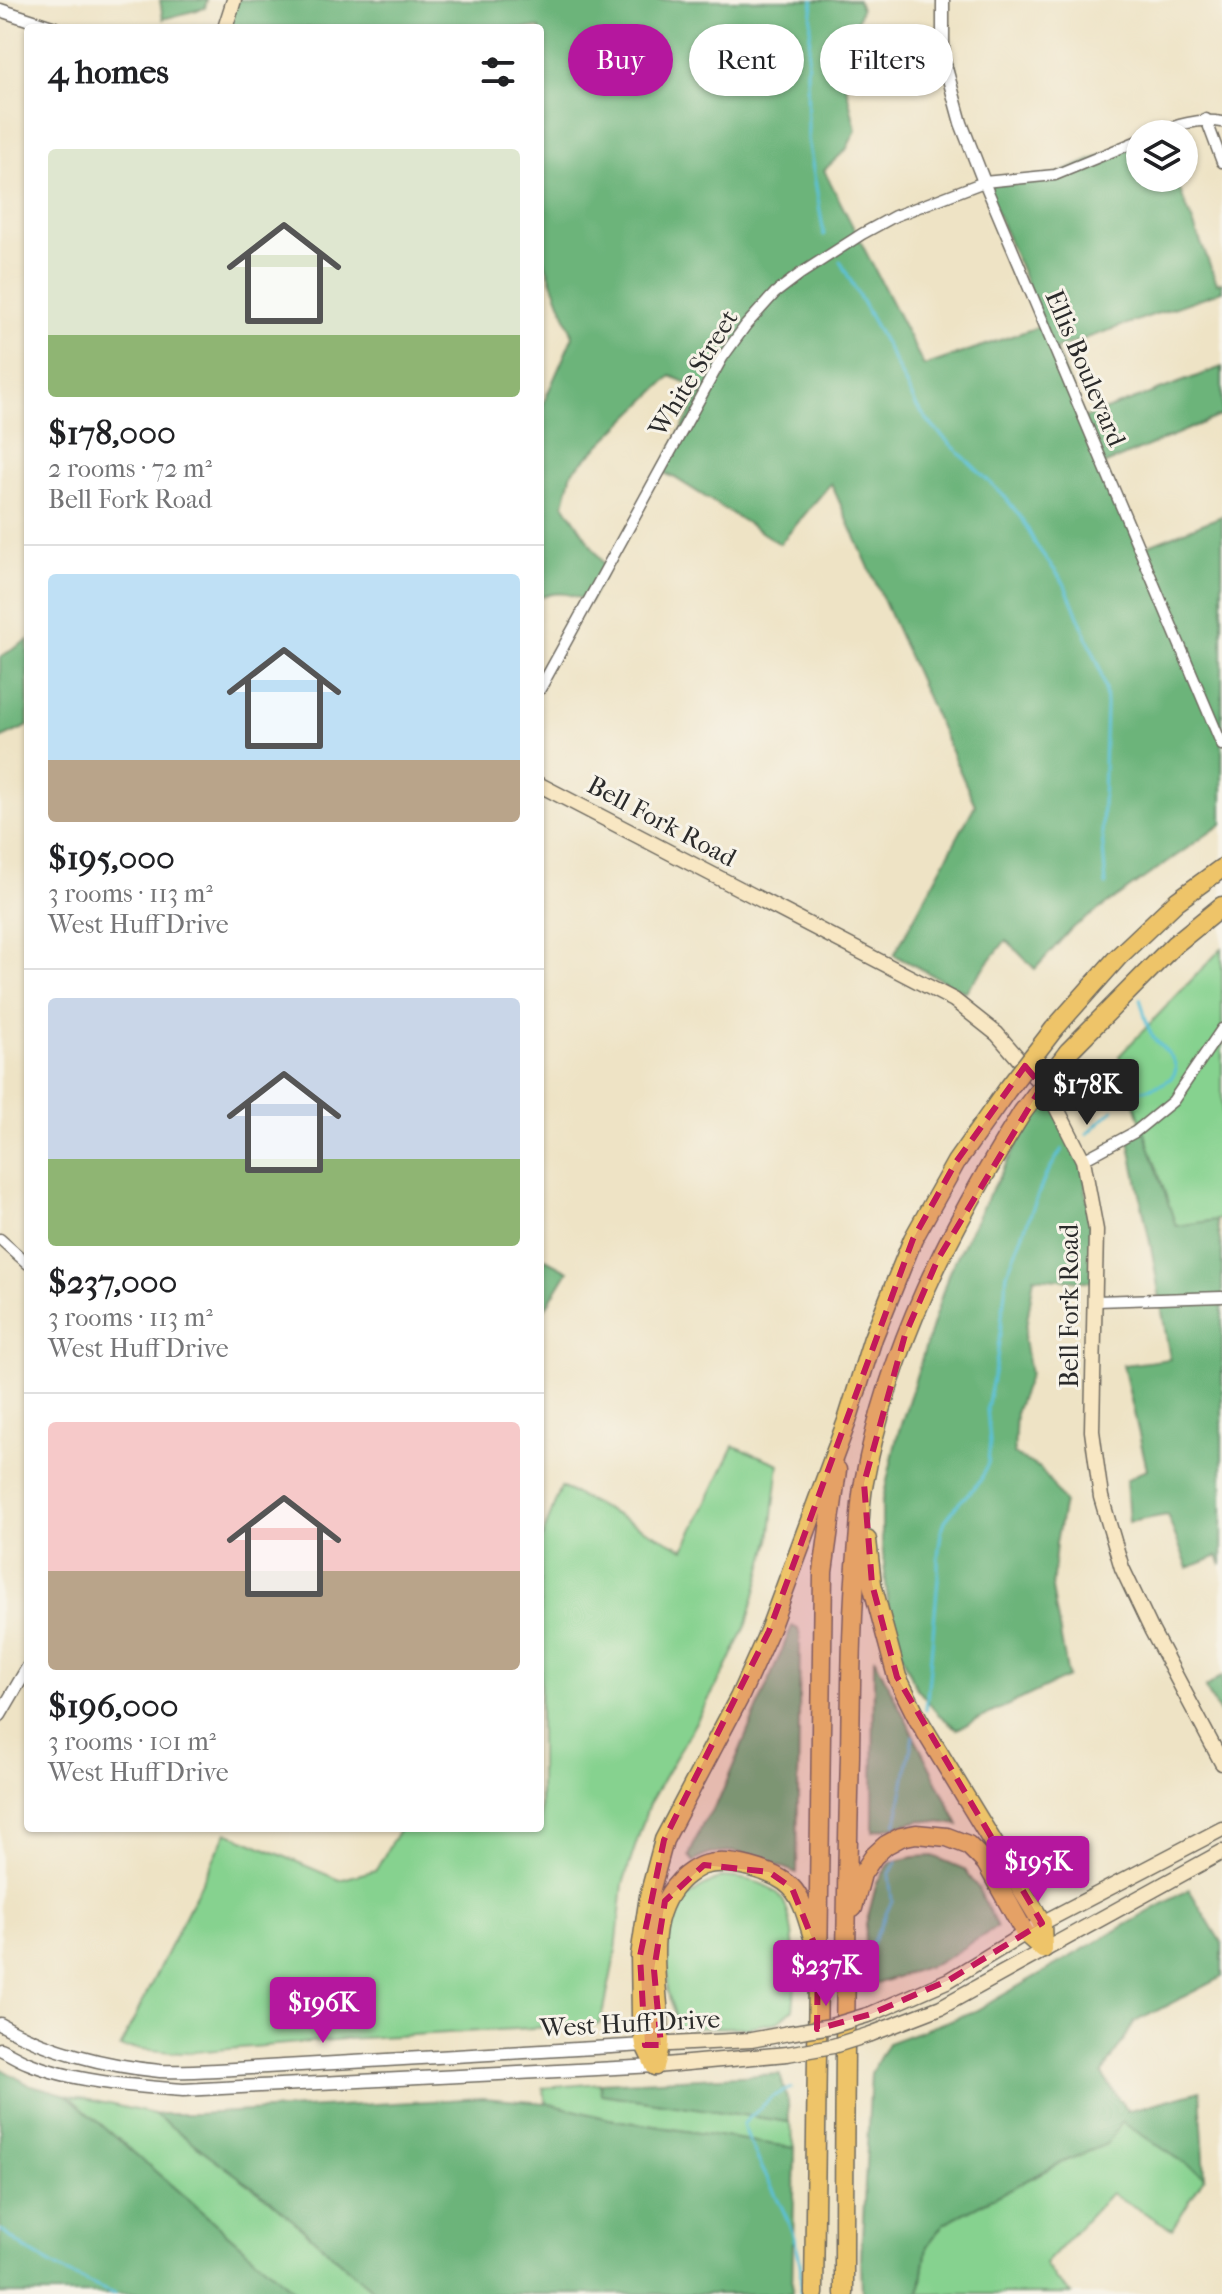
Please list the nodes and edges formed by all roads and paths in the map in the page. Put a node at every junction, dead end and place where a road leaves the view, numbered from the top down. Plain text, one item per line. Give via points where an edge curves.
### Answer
1 (234, 0) edge
2 (943, 0) edge
3 (0, 10) edge
4 (43, 24) edge
5 (226, 24) edge
6 (1206, 119) junction
7 (1198, 121) edge
8 (1222, 122) edge
9 (1126, 146) edge
10 (1222, 162) edge
11 (984, 182) junction
12 (544, 682) edge
13 (1222, 745) edge
14 (544, 787) edge
15 (1222, 868) edge
16 (1222, 906) edge
17 (1222, 1029) edge
18 (1083, 1160) junction
19 (0, 1239) edge
20 (24, 1260) edge
21 (1222, 1297) edge
22 (1096, 1301) junction
23 (847, 1421) junction
24 (864, 1483) junction
25 (24, 1674) edge
26 (0, 1715) edge
27 (1222, 1763) edge
28 (1222, 1829) edge
29 (1222, 1852) edge
30 (1042, 1923) junction
31 (1025, 1933) junction
32 (845, 1941) junction
33 (1043, 1949) junction
34 (818, 1953) junction
35 (0, 2024) edge
36 (653, 2045) junction
37 (0, 2049) edge
38 (655, 2066) junction
39 (814, 2294) edge
40 (844, 2294) edge

1 - 5 main road
2 - 11 street, Ellis Boulevard via 943,57
3 - 4 street
6 - 7 street
6 - 8 street
6 - 10 street
9 - 11 street, White Street via 1055,175
11 - 12 street, White Street via 862,234 775,293 746,325 703,390
11 - 13 street, Ellis Boulevard
14 - 18 main road, Bell Fork Road via 954,1000 997,1034 1050,1095
15 - 23 highway, bridge via 1177,901 1118,957 1054,1029 956,1162 913,1239
16 - 24 highway, bridge via 1174,945 1068,1052 1022,1113 938,1259 905,1335
17 - 18 street via 1173,1101 1135,1132
18 - 22 main road, Bell Fork Road via 1096,1230
19 - 20 street
21 - 22 street
22 - 27 main road, Bell Fork Road via 1092,1431 1101,1497 1122,1568
23 - 34 highway via 823,1572
23 - 36 highway via 769,1631 664,1840 640,1956 641,2016
24 - 30 highway via 872,1584 897,1677
24 - 32 highway via 854,1590
25 - 26 street
28 - 30 main road, West Huff Drive
29 - 33 main road, West Huff Drive
30 - 31 main road, West Huff Drive
30 - 33 highway
31 - 32 highway via 986,1863 968,1845 916,1834 886,1845 862,1874
31 - 33 highway
31 - 36 main road, West Huff Drive, bridge via 949,1980 871,2014 751,2040
32 - 40 highway
33 - 38 main road, West Huff Drive, bridge via 941,2007 833,2046
34 - 36 highway via 792,1888 758,1869 704,1865 680,1881 665,1901 657,1929
34 - 39 highway
35 - 36 street, West Huff Drive via 69,2052 162,2071
36 - 38 highway
37 - 38 street, West Huff Drive via 71,2075 183,2090

